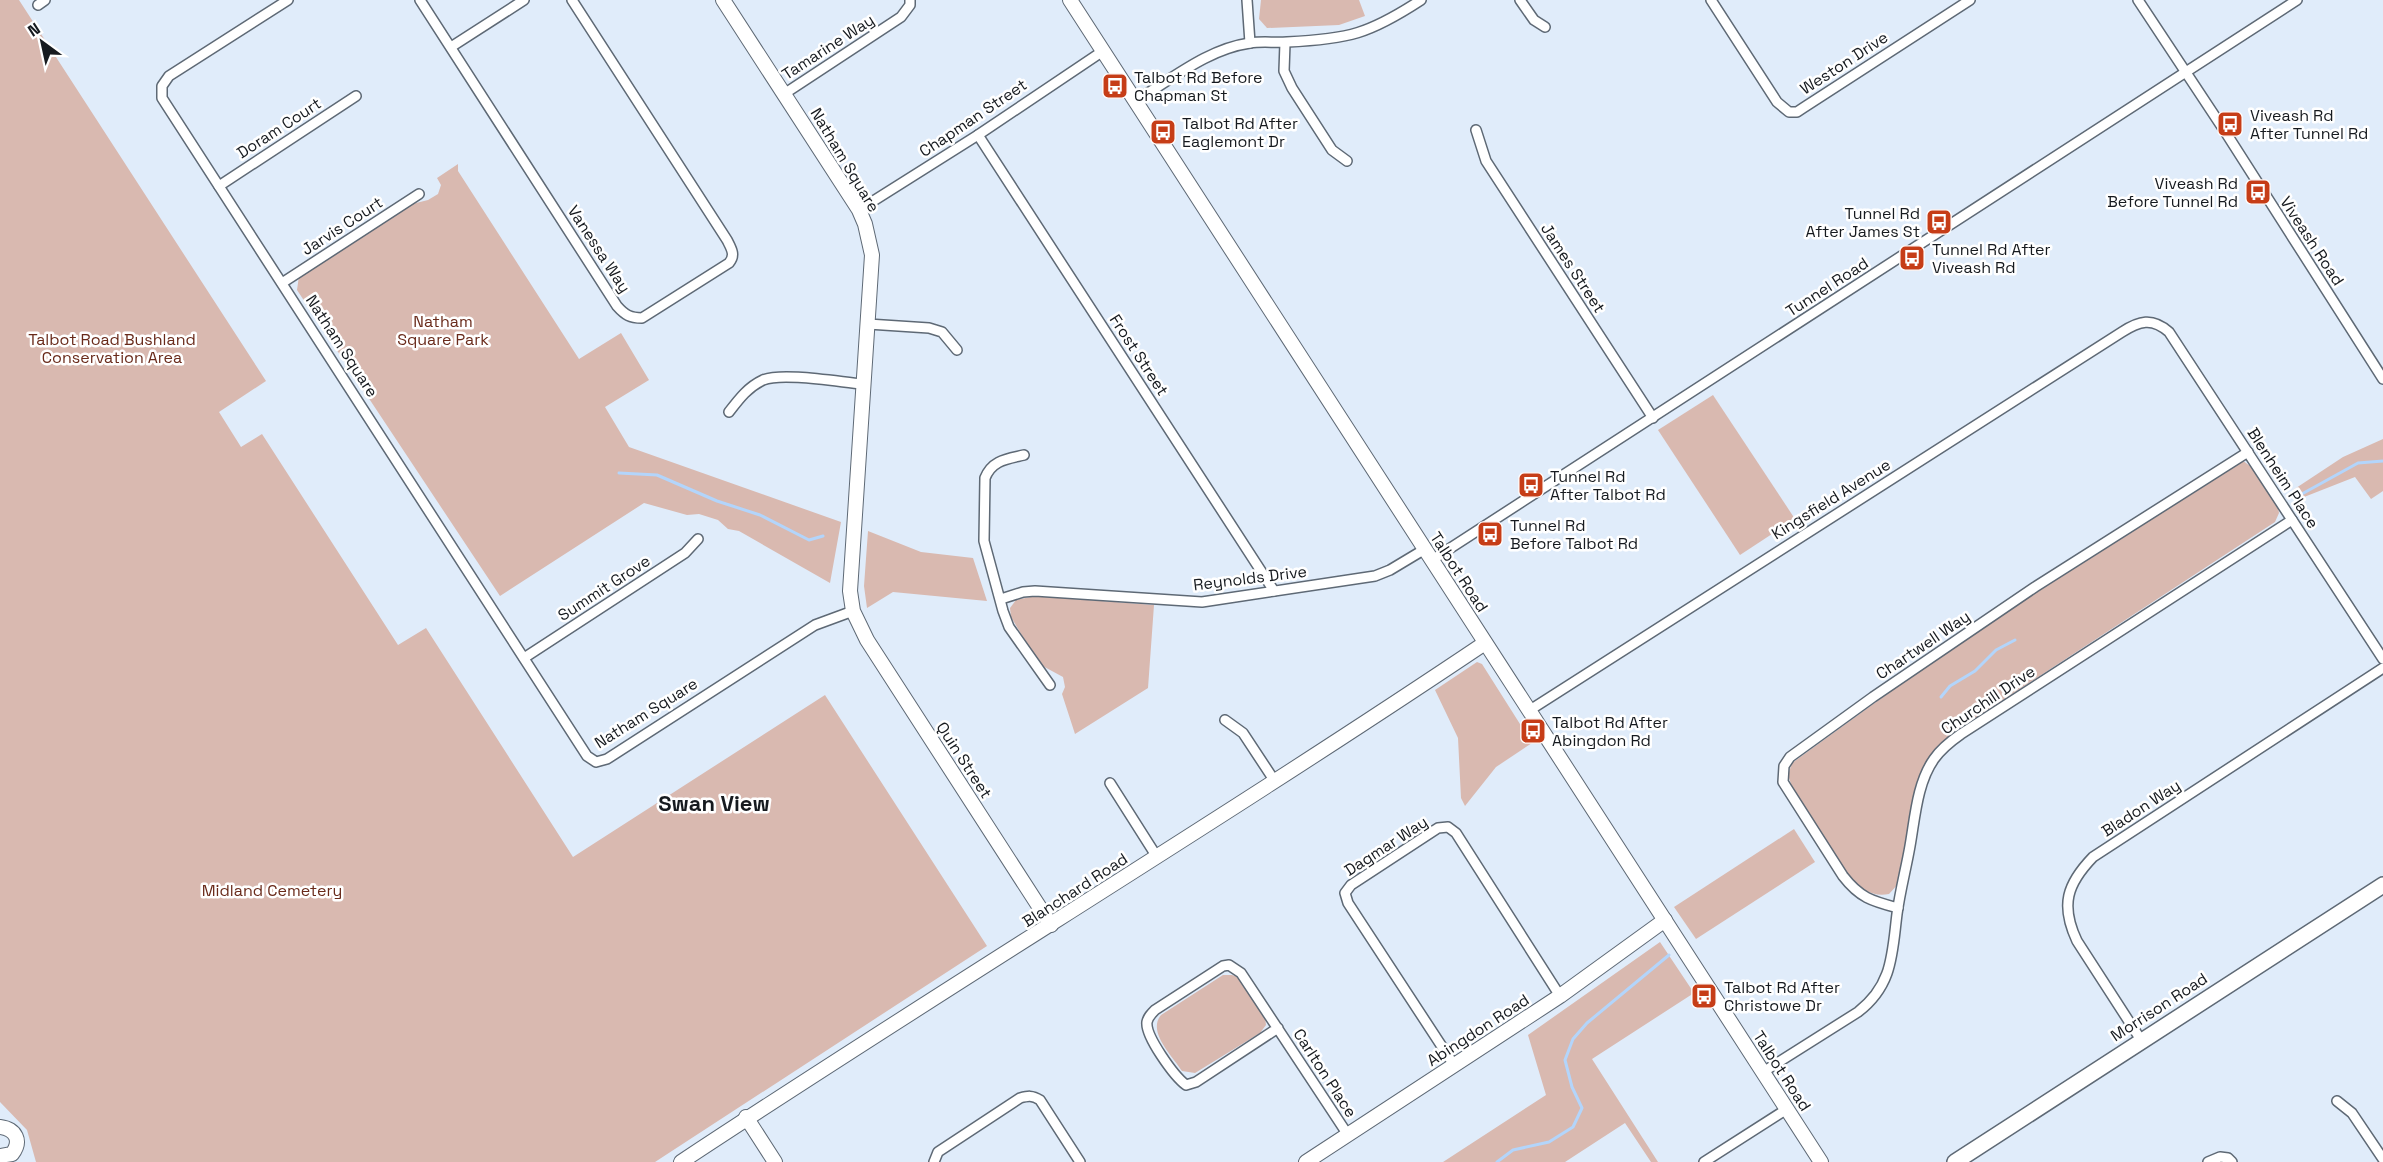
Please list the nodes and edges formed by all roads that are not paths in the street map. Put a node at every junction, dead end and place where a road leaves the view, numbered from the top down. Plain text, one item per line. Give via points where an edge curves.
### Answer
1 (288, 0) edge
2 (420, 0) edge
3 (524, 0) edge
4 (572, 0) edge
5 (723, 0) edge
6 (910, 0) edge
7 (1070, 0) edge
8 (1247, 0) edge
9 (1421, 0) edge
10 (1520, 0) edge
11 (1711, 0) edge
12 (1970, 0) edge
13 (2138, 0) edge
14 (2297, 0) edge
15 (1545, 27) dead end
16 (1250, 43) junction
17 (1285, 43) junction
18 (451, 47) junction
19 (1103, 51) junction
20 (2185, 73) junction
21 (784, 94) junction
22 (356, 96) dead end
23 (1135, 101) junction
24 (1476, 130) dead end
25 (978, 135) junction
26 (1347, 161) dead end
27 (219, 186) junction
28 (419, 194) dead end
29 (859, 210) junction
30 (282, 283) junction
31 (2151, 322) joint
32 (868, 324) junction
33 (957, 350) dead end
34 (2383, 379) edge
35 (862, 384) junction
36 (729, 412) dead end
37 (1653, 417) junction
38 (2248, 452) junction
39 (1024, 455) dead end
40 (2292, 520) junction
41 (698, 539) dead end
42 (1429, 554) junction
43 (1274, 591) junction
44 (1001, 599) junction
45 (853, 611) junction
46 (1485, 643) junction
47 (524, 658) junction
48 (2383, 659) edge
49 (2383, 668) edge
50 (1050, 685) dead end
51 (1530, 710) junction
52 (1225, 720) dead end
53 (1274, 780) junction
54 (1110, 783) dead end
55 (1157, 857) junction
56 (2383, 885) edge
57 (1898, 908) junction
58 (1665, 920) junction
59 (1051, 925) junction
60 (1560, 996) junction
61 (1278, 1028) junction
62 (2141, 1040) junction
63 (1454, 1065) junction
64 (1764, 1072) junction
65 (2337, 1101) dead end
66 (1787, 1109) junction
67 (746, 1117) junction
68 (0, 1127) edge
69 (1348, 1135) junction
70 (18, 1155) edge
71 (4, 1159) edge
72 (2383, 1159) edge
73 (681, 1162) edge
74 (775, 1162) edge
75 (934, 1162) edge
76 (1080, 1162) edge
77 (1305, 1162) edge
78 (1704, 1162) edge
79 (1821, 1162) edge
80 (1955, 1162) edge
81 (2208, 1162) edge
82 (2232, 1162) edge

1 - 27 street, Natham Square via 169,76 162,86 162,98
2 - 18 street, Vanessa Way
3 - 18 street
4 - 18 street, Vanessa Way via 733,254 729,264 642,318 624,314 617,306
5 - 21 street, Natham Square
6 - 21 street, Tamarine Way via 901,17
7 - 19 street, Talbot Road
8 - 16 street
9 - 17 street via 1358,34
10 - 15 street via 1534,20
11 - 12 street, Weston Drive via 1778,102 1789,112 1797,112
13 - 20 street, Viveash Road
14 - 20 street, Tunnel Road
16 - 17 street
16 - 23 street via 1209,57
17 - 26 street via 1284,71 1292,88 1332,150
19 - 23 street, Talbot Road
19 - 25 street, Chapman Street
20 - 34 street, Viveash Road
20 - 37 street, Tunnel Road
21 - 29 street, Natham Square
22 - 27 street, Doram Court
23 - 42 street, Talbot Road
24 - 37 street, James Street via 1486,161
25 - 29 street, Chapman Street
25 - 43 street, Frost Street
27 - 30 street, Natham Square
28 - 30 street, Jarvis Court
29 - 32 street, Natham Square via 872,255
30 - 47 street, Natham Square
31 - 38 street, Blenheim Place via 2169,332
31 - 51 street, Kingsfield Avenue via 2138,323 2122,332
32 - 33 street via 929,328 942,332
32 - 35 street, Natham Square
35 - 36 street via 768,378 745,391
35 - 45 street, Natham Square via 851,574
37 - 42 street, Tunnel Road
38 - 40 street, Blenheim Place
38 - 57 street, Chartwell Way via 2035,587 1790,757 1784,766 1783,782 1843,876 1854,890 1870,900
39 - 44 street via 994,464 985,478 984,541
40 - 48 street, Blenheim Place
40 - 57 street, Churchill Drive via 1971,727 1942,750 1921,785
41 - 47 street, Summit Grove via 684,553
42 - 43 street, Reynolds Drive via 1375,576
42 - 46 street, Talbot Road
43 - 44 street, Reynolds Drive via 1202,602 1035,591
44 - 50 street via 1010,627
45 - 47 street, Natham Square via 815,625 600,762 587,756
45 - 59 street, Quin Street via 867,640
46 - 51 street, Talbot Road
46 - 53 street, Blanchard Road
49 - 62 street, Bladon Way via 2093,858 2075,878 2068,898 2071,929
51 - 58 street, Talbot Road
52 - 53 street via 1243,733
53 - 55 street, Blanchard Road
54 - 55 street
55 - 59 street, Blanchard Road
56 - 62 main road, Morrison Road
57 - 64 street, Churchill Drive via 1891,964 1875,996 1858,1012
58 - 60 street, Abingdon Road
58 - 64 street, Talbot Road
59 - 67 street, Blanchard Road
60 - 63 street, Abingdon Road
60 - 63 street, Dagmar Way via 1456,832 1448,827 1438,828 1351,885 1345,893
61 - 61 street, Carlton Place via 1242,973 1229,965 1155,1010 1147,1023 1148,1033 1186,1085
61 - 69 street, Carlton Place
62 - 80 main road, Morrison Road
63 - 69 street, Abingdon Road
64 - 66 street, Talbot Road
65 - 72 street via 2352,1113
66 - 78 street
66 - 79 street, Talbot Road
67 - 73 street, Blanchard Road
67 - 74 street
68 - 70 street via 10,1128 15,1134
69 - 77 street, Abingdon Road
70 - 71 street
75 - 76 street via 938,1152 1027,1096 1040,1100
81 - 82 street via 2220,1157

